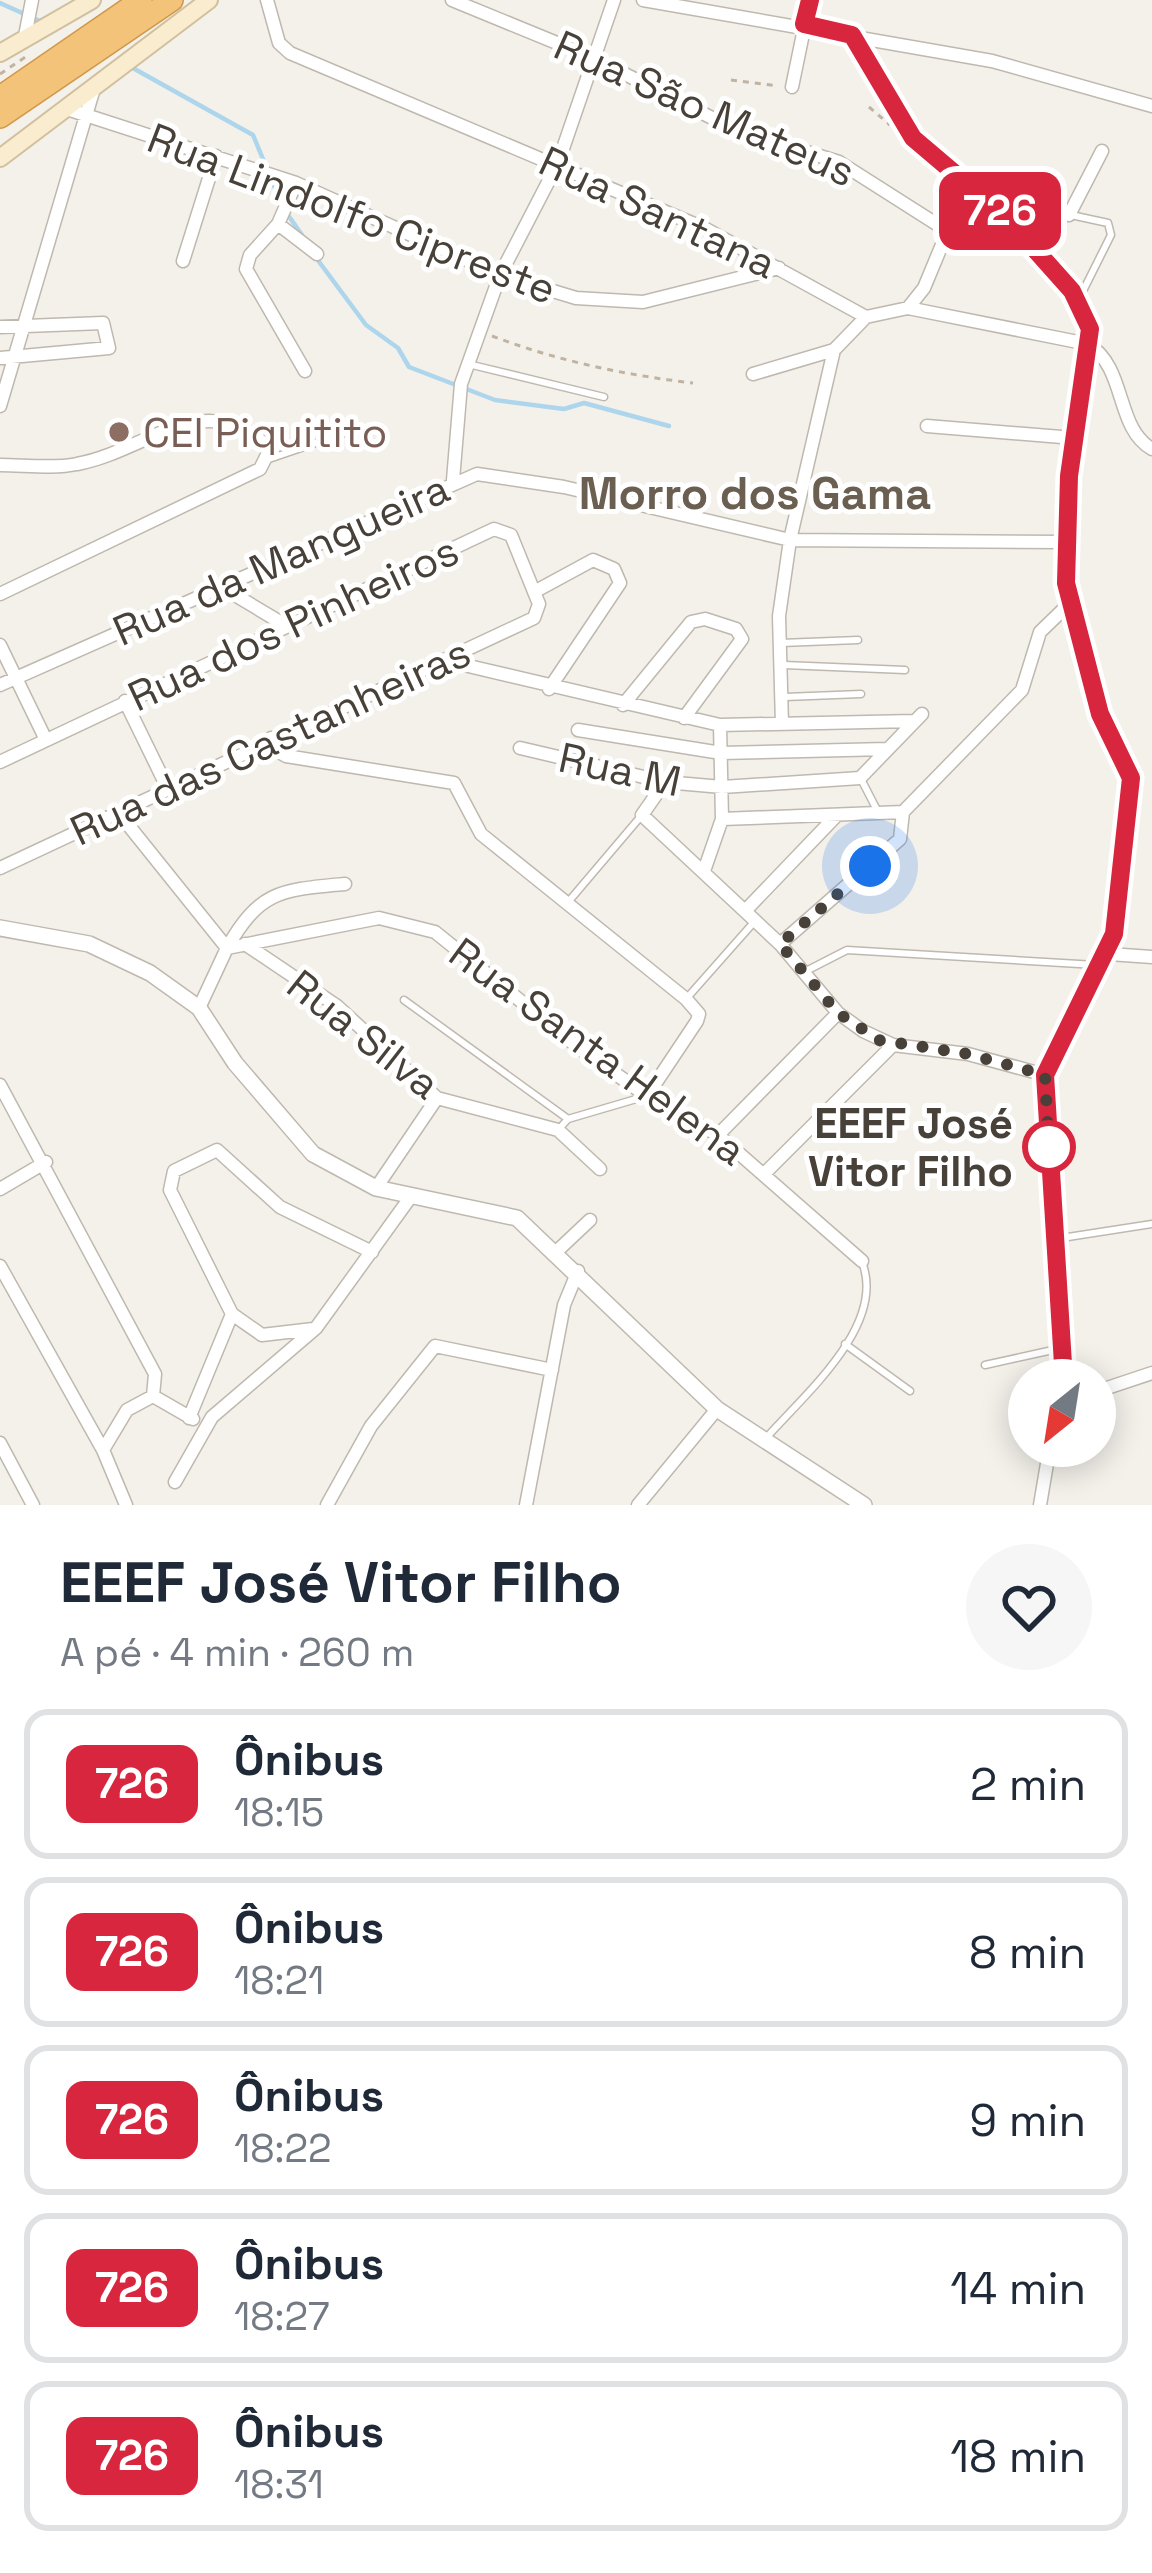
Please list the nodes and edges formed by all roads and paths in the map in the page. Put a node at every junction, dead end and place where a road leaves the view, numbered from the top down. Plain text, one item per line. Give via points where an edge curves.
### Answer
1 (32, 0) edge
2 (92, 0) edge
3 (141, 0) edge
4 (172, 0) edge
5 (209, 0) edge
6 (267, 0) edge
7 (452, 0) edge
8 (614, 0) edge
9 (643, 0) edge
10 (811, 0) edge
11 (804, 24) junction
12 (852, 35) junction
13 (25, 36) junction
14 (0, 53) edge
15 (591, 57) junction
16 (731, 80) dead end
17 (95, 83) junction
18 (792, 86) joint
19 (7, 91) edge
20 (1152, 106) edge
21 (67, 109) junction
22 (88, 114) junction
23 (0, 117) edge
24 (1102, 152) dead end
25 (216, 156) junction
26 (0, 158) edge
27 (558, 163) junction
28 (968, 182) junction
29 (296, 183) junction
30 (1069, 215) junction
31 (278, 224) junction
32 (949, 232) junction
33 (1026, 240) junction
34 (317, 254) dead end
35 (183, 261) dead end
36 (781, 268) junction
37 (500, 275) junction
38 (1078, 303) junction
39 (908, 308) junction
40 (866, 317) junction
41 (78, 322) junction
42 (22, 326) junction
43 (0, 327) edge
44 (480, 332) junction
45 (1088, 344) junction
46 (834, 350) junction
47 (80, 354) junction
48 (7, 358) edge
49 (468, 364) junction
50 (305, 371) dead end
51 (753, 374) dead end
52 (693, 382) dead end
53 (604, 397) dead end
54 (0, 406) edge
55 (927, 426) dead end
56 (345, 433) dead end
57 (1074, 438) junction
58 (1152, 449) edge
59 (267, 455) junction
60 (0, 465) edge
61 (453, 480) junction
62 (790, 540) junction
63 (1067, 542) junction
64 (220, 586) junction
65 (534, 592) junction
66 (0, 594) edge
67 (1071, 602) junction
68 (538, 614) joint
69 (285, 625) junction
70 (858, 640) dead end
71 (781, 643) junction
72 (0, 645) edge
73 (442, 660) junction
74 (780, 664) junction
75 (904, 670) dead end
76 (17, 676) junction
77 (0, 685) edge
78 (549, 689) junction
79 (861, 694) dead end
80 (781, 697) junction
81 (125, 701) junction
82 (623, 705) junction
83 (684, 718) junction
84 (720, 724) junction
85 (782, 724) junction
86 (578, 730) dead end
87 (271, 738) junction
88 (46, 740) junction
89 (520, 748) dead end
90 (887, 749) junction
91 (721, 753) junction
92 (0, 762) edge
93 (860, 778) junction
94 (665, 782) junction
95 (167, 788) junction
96 (722, 788) junction
97 (117, 811) junction
98 (903, 812) junction
99 (879, 813) junction
100 (838, 814) junction
101 (642, 815) junction
102 (722, 819) junction
103 (0, 868) edge
104 (704, 871) junction
105 (345, 884) dead end
106 (566, 904) junction
107 (750, 916) junction
108 (0, 928) edge
109 (245, 944) junction
110 (780, 944) junction
111 (226, 948) junction
112 (1152, 957) edge
113 (1106, 960) junction
114 (806, 971) junction
115 (686, 999) junction
116 (404, 1000) dead end
117 (199, 1008) junction
118 (838, 1013) junction
119 (893, 1045) junction
120 (1045, 1075) junction
121 (0, 1085) edge
122 (647, 1096) junction
123 (437, 1098) junction
124 (563, 1124) junction
125 (718, 1136) junction
126 (46, 1162) junction
127 (600, 1168) dead end
128 (764, 1174) junction
129 (376, 1188) junction
130 (0, 1189) edge
131 (412, 1195) junction
132 (590, 1220) dead end
133 (1152, 1224) edge
134 (1055, 1239) junction
135 (372, 1252) junction
136 (556, 1252) junction
137 (862, 1262) joint
138 (0, 1266) edge
139 (578, 1271) junction
140 (6, 1293) edge
141 (232, 1314) junction
142 (316, 1328) junction
143 (845, 1344) junction
144 (1066, 1347) junction
145 (1065, 1359) edge
146 (985, 1365) dead end
147 (552, 1370) junction
148 (1152, 1373) edge
149 (1116, 1385) edge
150 (910, 1391) dead end
151 (153, 1396) junction
152 (717, 1409) junction
153 (212, 1417) junction
154 (189, 1418) junction
155 (764, 1439) junction
156 (0, 1443) edge
157 (103, 1450) junction
158 (1046, 1467) edge
159 (175, 1482) dead end
160 (33, 1505) edge
161 (126, 1505) edge
162 (327, 1505) edge
163 (526, 1505) edge
164 (638, 1505) edge
165 (864, 1505) edge
166 (1040, 1505) edge

1 - 13 street
2 - 13 main road
3 - 19 highway
4 - 23 highway
5 - 17 main road
6 - 27 street, Rua Santana via 279,43 290,53
7 - 15 street, Rua São Mateus
8 - 15 street
9 - 11 street
10 - 11 street
11 - 12 street
11 - 18 street
12 - 20 street
12 - 28 street via 913,138
13 - 14 main road
15 - 27 street
15 - 32 street, Rua São Mateus via 736,130 839,162
16 - 18 path
17 - 21 main road
17 - 22 street
21 - 22 street, Rua Lindolfo Cipreste
21 - 26 main road
22 - 25 street, Rua Lindolfo Cipreste
22 - 42 street
24 - 30 street
25 - 29 street, Rua Lindolfo Cipreste
25 - 35 street
27 - 36 street, Rua Santana
27 - 37 street
28 - 32 street
28 - 33 street
29 - 31 street
29 - 37 street, Rua Lindolfo Cipreste
30 - 33 lane
30 - 38 lane via 1112,228
31 - 34 street
31 - 50 street via 246,269
32 - 39 street
33 - 38 street
36 - 37 street, Rua Lindolfo Cipreste via 643,302 576,298
36 - 40 street, Rua Santana
37 - 44 street
38 - 45 street
39 - 40 street
39 - 45 street
40 - 46 street
41 - 42 street
41 - 47 street
41 - 47 street via 106,325 109,348
42 - 43 street
42 - 48 street
44 - 49 street
44 - 52 path via 554,360
45 - 57 street
45 - 58 street via 1109,365 1135,434
46 - 51 street
46 - 62 street
47 - 48 street
48 - 54 street
49 - 53 lane
49 - 61 street
55 - 57 street
56 - 59 lane
57 - 63 street
59 - 60 street via 254,433 204,418 75,465
59 - 66 street via 260,469
61 - 62 street, Rua da Mangueira via 477,474 564,487
61 - 64 street, Rua da Mangueira
62 - 63 street, Rua da Mangueira
62 - 71 street
63 - 67 street
64 - 69 street
64 - 76 street, Rua da Mangueira
65 - 68 street, Rua dos Pinheiros
65 - 69 street, Rua dos Pinheiros via 511,535 494,529
65 - 78 street via 582,562 614,569 617,594
67 - 98 street via 1044,626 1022,690
67 - 113 street via 1100,714 1131,778
68 - 73 street, Rua das Castanheiras
69 - 81 street, Rua dos Pinheiros
70 - 71 lane
71 - 74 street
72 - 76 street
73 - 78 street
73 - 87 street, Rua das Castanheiras
74 - 75 lane
74 - 80 street
76 - 77 street, Rua da Mangueira
76 - 88 street
78 - 82 street
79 - 80 lane
80 - 85 street
81 - 88 street, Rua dos Pinheiros
81 - 95 street
82 - 83 street
82 - 83 street via 697,618 741,633
83 - 84 street
84 - 85 street
84 - 91 street
85 - 90 street via 918,718
86 - 91 street
87 - 95 street, Rua das Castanheiras
87 - 106 street via 286,756 454,783 473,826
88 - 92 street, Rua dos Pinheiros
89 - 94 street, Rua M
90 - 91 street
90 - 93 street
91 - 96 street
93 - 96 street, Rua M
93 - 99 lane
94 - 96 street, Rua M
94 - 101 street
95 - 97 street, Rua das Castanheiras
96 - 102 street
97 - 103 street, Rua das Castanheiras
97 - 111 street
98 - 99 street
98 - 110 street via 900,839
99 - 100 street
100 - 102 street
100 - 107 street
101 - 104 street
101 - 106 lane
102 - 104 street
104 - 107 street
105 - 111 street via 280,891 249,910
106 - 115 street
107 - 110 street
107 - 115 lane
108 - 117 street via 103,950
109 - 111 street, Rua Santa Helena
109 - 122 street, Rua Santa Helena via 379,918 416,924 451,941
109 - 123 street, Rua Silva via 337,1006
110 - 114 street
111 - 117 street
112 - 113 street
113 - 114 lane via 847,950
113 - 120 street
114 - 118 street
115 - 122 street via 697,1021
116 - 124 lane
117 - 129 street via 303,1145
118 - 119 street
118 - 125 street
119 - 120 street
119 - 128 street
120 - 134 street
121 - 126 street
122 - 124 lane
122 - 125 street, Rua Santa Helena
123 - 124 street, Rua Silva
123 - 129 street
124 - 127 street, Rua Silva
125 - 128 street, Rua Santa Helena
126 - 130 street
126 - 151 street via 152,1365
128 - 137 street, Rua Santa Helena
129 - 131 street
131 - 135 street
131 - 136 street via 507,1213
132 - 136 street
133 - 134 lane
134 - 144 street
135 - 141 street via 280,1208 227,1155 207,1153 174,1171 170,1190
135 - 142 street
136 - 139 street
137 - 143 lane via 866,1286
138 - 140 street
139 - 147 street
139 - 152 street
140 - 157 street
141 - 142 street via 262,1335
141 - 154 street
142 - 153 street
143 - 150 lane
143 - 155 lane
144 - 145 street
144 - 146 lane
147 - 162 street via 435,1346 371,1426
147 - 163 street
148 - 149 street
151 - 154 street
151 - 157 street via 127,1410
152 - 155 street
152 - 164 street
153 - 154 street
153 - 159 street
155 - 165 street
156 - 160 street
157 - 161 street
158 - 166 street

